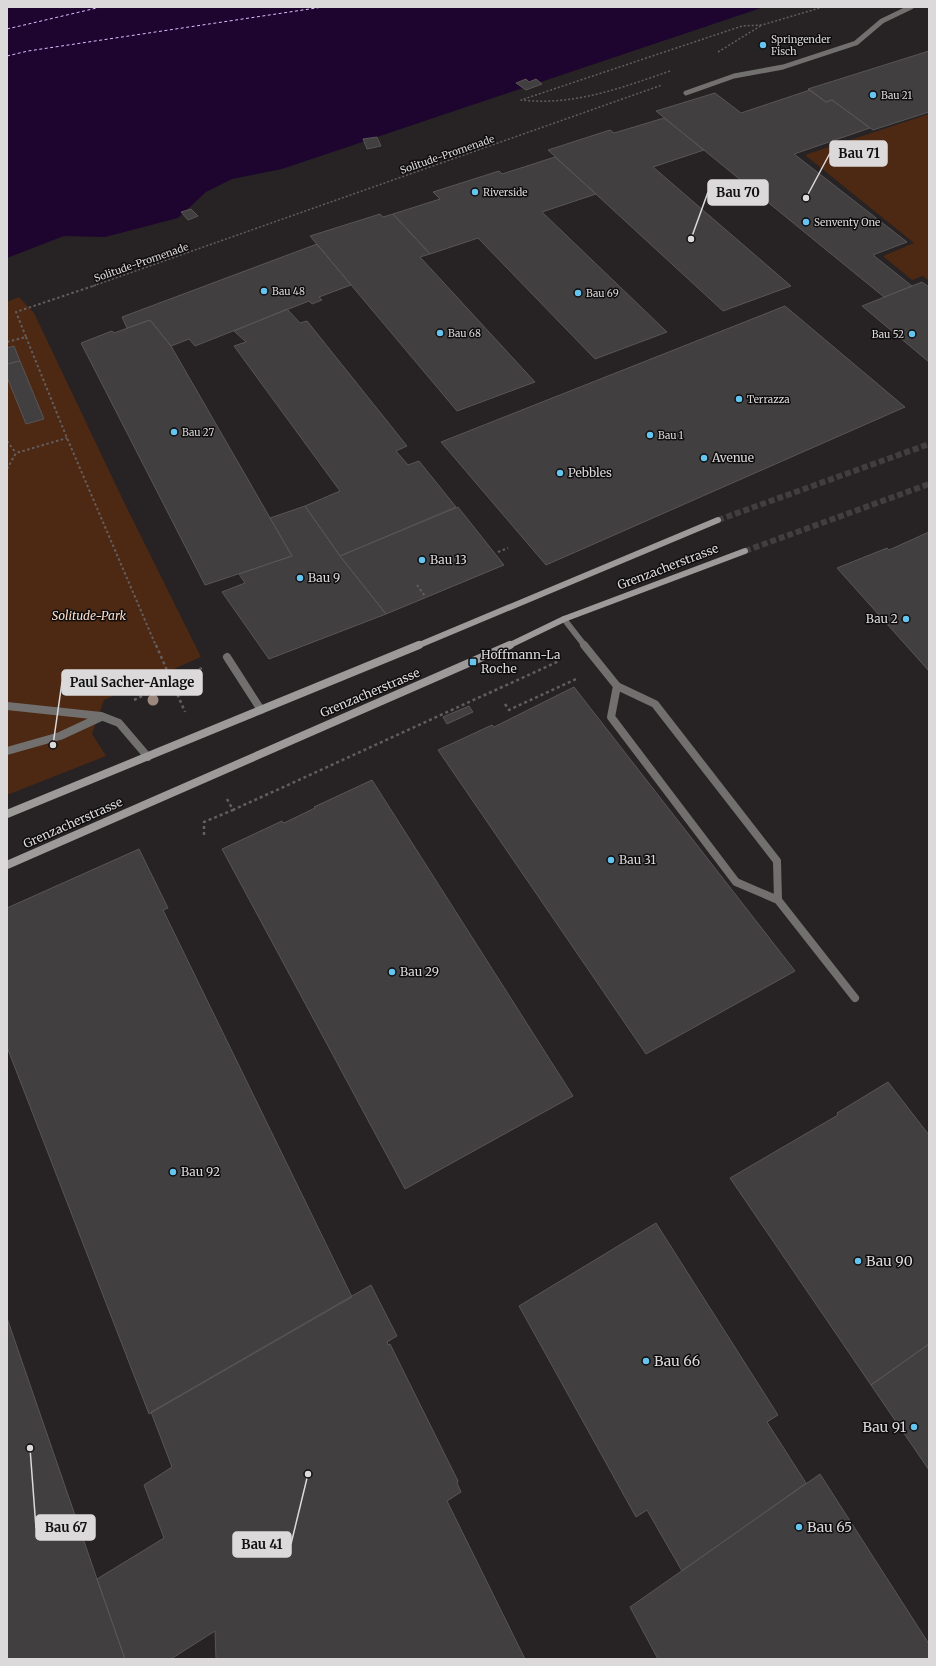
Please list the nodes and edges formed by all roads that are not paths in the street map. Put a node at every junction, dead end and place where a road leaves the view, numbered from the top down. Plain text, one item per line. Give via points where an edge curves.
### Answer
1 (911, 7) edge
2 (686, 93) dead end
3 (718, 520) tunnel mouth
4 (745, 551) tunnel mouth
5 (564, 619) junction
6 (227, 657) road end
7 (617, 686) junction
8 (7, 706) edge
9 (262, 710) junction
10 (101, 716) junction
11 (7, 751) edge
12 (148, 756) junction
13 (7, 814) edge
14 (7, 865) edge
15 (778, 900) junction
16 (855, 998) dead end

1 - 2 lane via 882,21 856,43 783,67 734,76
3 - 9 main road, Grenzacherstrasse
4 - 5 main road, Grenzacherstrasse
5 - 7 lane
5 - 14 main road, Grenzacherstrasse via 473,662
6 - 9 lane
7 - 15 lane via 656,704 777,861
7 - 15 lane via 611,717 736,882
8 - 10 lane
9 - 12 main road, Grenzacherstrasse
10 - 11 lane via 60,736
10 - 12 lane via 119,723
12 - 13 main road, Grenzacherstrasse
15 - 16 lane

